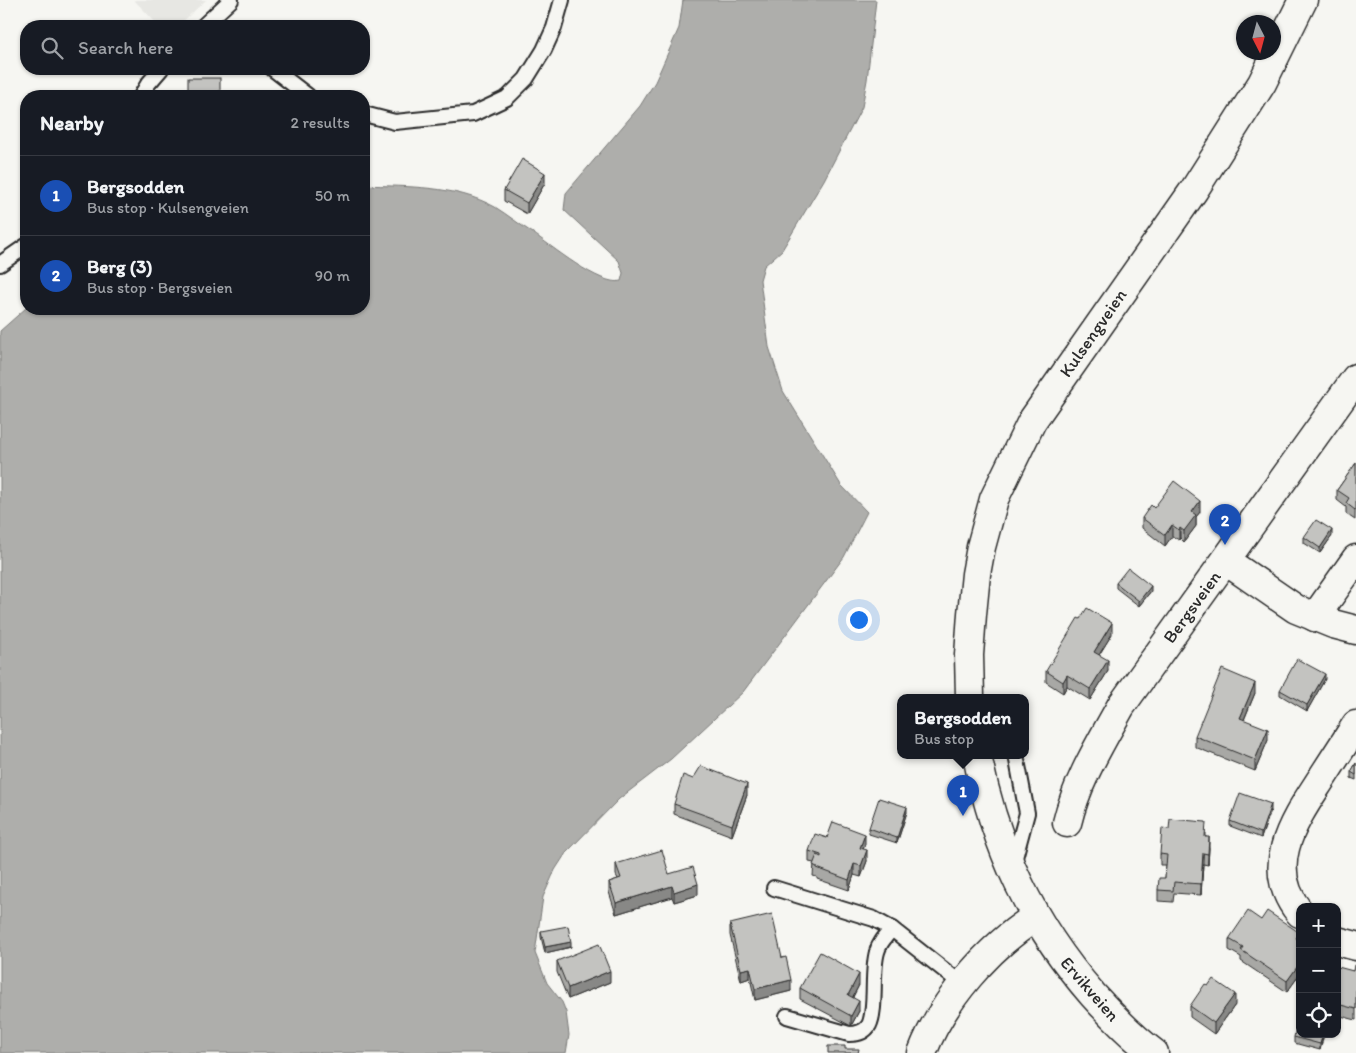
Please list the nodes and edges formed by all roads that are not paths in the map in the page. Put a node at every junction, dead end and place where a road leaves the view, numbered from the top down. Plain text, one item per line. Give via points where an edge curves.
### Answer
1 (231, 0) edge
2 (562, 0) edge
3 (1303, 0) edge
4 (214, 20) edge
5 (156, 75) edge
6 (281, 75) edge
7 (144, 90) edge
8 (300, 90) edge
9 (370, 116) edge
10 (20, 250) edge
11 (0, 264) edge
12 (1356, 378) edge
13 (1356, 559) edge
14 (1226, 561) junction
15 (1315, 617) junction
16 (1356, 630) edge
17 (970, 694) edge
18 (1356, 726) edge
19 (978, 759) edge
20 (1017, 759) edge
21 (1067, 823) dead end
22 (1012, 870) junction
23 (774, 888) dead end
24 (1296, 907) edge
25 (1036, 917) junction
26 (892, 930) junction
27 (1341, 942) edge
28 (1356, 946) edge
29 (963, 985) junction
30 (786, 1016) dead end
31 (922, 1053) edge
32 (1154, 1053) edge

1 - 4 lane
2 - 9 lane via 544,50 526,79 507,98 473,114 395,122
3 - 17 street, Kulsengveien via 1262,83 1194,190 1032,421 994,499 976,574
5 - 7 lane
6 - 8 lane
10 - 11 lane
12 - 14 street, Bergsveien
13 - 15 street
14 - 15 street via 1296,609
14 - 21 street, Bergsveien via 1121,706 1090,761
15 - 16 street
18 - 24 street via 1290,828 1282,870 1287,893
19 - 22 street via 996,831
20 - 22 lane via 1027,813
22 - 25 street
23 - 26 lane via 874,919
25 - 29 street via 988,956
25 - 32 street, Ervikveien via 1077,977 1107,1011
26 - 29 lane
26 - 30 lane via 877,949 872,1009 865,1030 848,1034
27 - 28 street
29 - 31 street via 944,1010

